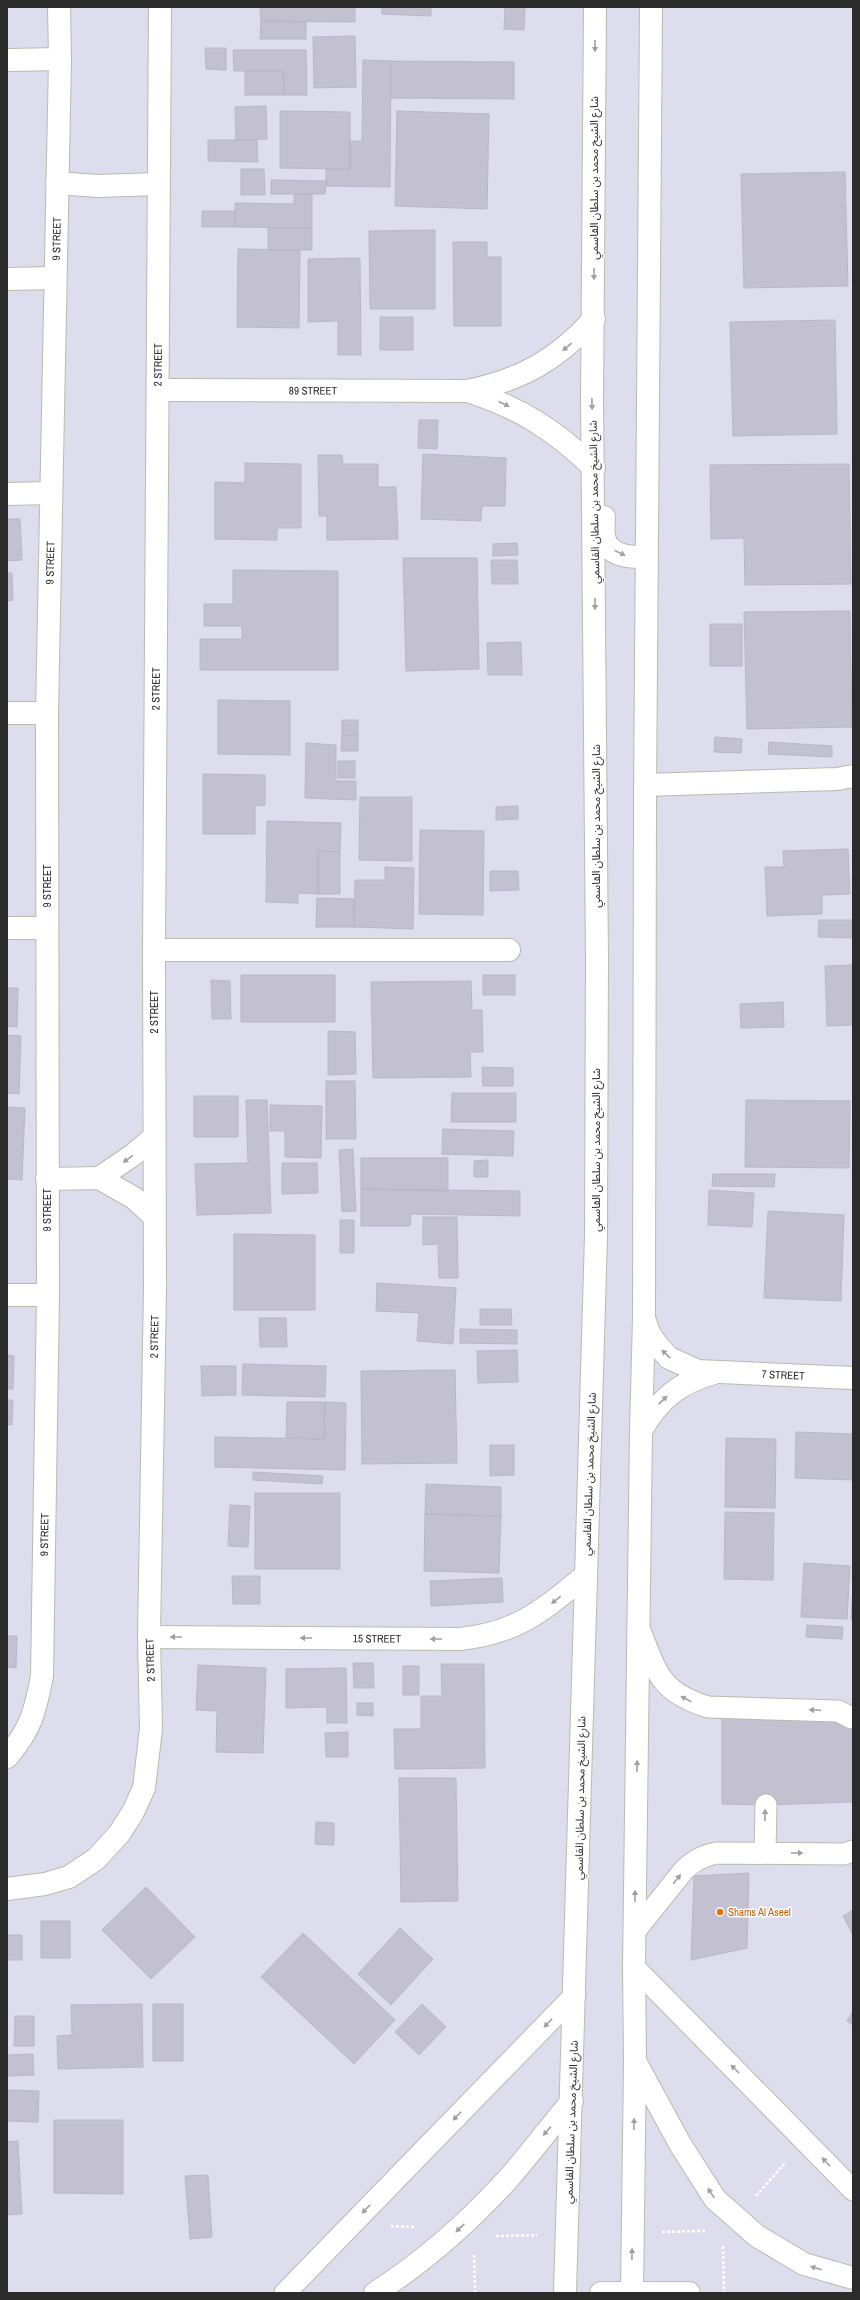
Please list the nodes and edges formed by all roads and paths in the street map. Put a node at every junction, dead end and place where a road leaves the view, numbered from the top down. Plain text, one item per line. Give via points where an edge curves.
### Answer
1 (59, 7) edge
2 (160, 7) edge
3 (595, 7) edge
4 (651, 7) edge
5 (60, 59) junction
6 (7, 60) edge
7 (57, 183) junction
8 (158, 184) junction
9 (55, 278) junction
10 (7, 279) edge
11 (594, 319) junction
12 (158, 390) junction
13 (467, 391) junction
14 (594, 468) junction
15 (51, 493) junction
16 (7, 494) edge
17 (647, 555) junction
18 (7, 713) edge
19 (47, 713) junction
20 (853, 776) edge
21 (645, 785) junction
22 (7, 928) edge
23 (47, 928) junction
24 (154, 950) junction
25 (509, 950) dead end
26 (154, 1137) junction
27 (98, 1178) junction
28 (47, 1179) junction
29 (154, 1216) junction
30 (7, 1295) edge
31 (48, 1295) junction
32 (644, 1318) junction
33 (714, 1372) junction
34 (853, 1378) edge
35 (641, 1431) junction
36 (586, 1575) junction
37 (638, 1625) junction
38 (149, 1637) junction
39 (852, 1718) dead end
40 (7, 1757) edge
41 (766, 1805) dead end
42 (853, 1851) edge
43 (765, 1853) junction
44 (7, 1889) edge
45 (635, 1932) junction
46 (634, 1967) junction
47 (575, 1995) junction
48 (635, 2062) junction
49 (572, 2102) junction
50 (805, 2141) junction
51 (853, 2190) edge
52 (736, 2218) junction
53 (474, 2250) dead end
54 (853, 2278) edge
55 (632, 2292) edge
56 (285, 2293) edge
57 (375, 2293) edge
58 (475, 2293) edge
59 (565, 2293) edge
60 (601, 2293) edge
61 (689, 2293) edge

1 - 5 street, 9 STREET
2 - 8 street, 2 STREET
3 -> 11 street, شارع الشيخ محمد بن سلطان القاسمي
4 - 17 street
5 - 6 street
5 - 7 street, 9 STREET
7 - 8 street via 98,186
7 - 9 street, 9 STREET
8 - 12 street, 2 STREET
9 - 10 street
9 - 15 street, 9 STREET
11 -> 13 street, 89 STREET via 563,350 537,367 492,386
11 -> 14 street, شارع الشيخ محمد بن سلطان القاسمي
12 - 13 street, 89 STREET
12 - 24 street, 2 STREET
13 -> 14 street, 89 STREET via 495,400 548,428
14 -> 17 street via 603,493 604,537 611,548 622,555 634,558
14 -> 36 street, شارع الشيخ محمد بن سلطان القاسمي via 596,1228
15 - 16 street
15 - 19 street, 9 STREET
17 - 21 street
18 - 19 street
19 - 23 street, 9 STREET
20 - 21 street via 837,779
21 - 32 street
22 - 23 street
23 - 28 street, 9 STREET
24 - 25 street
24 - 26 street, 2 STREET
26 -> 27 street via 133,1155
26 - 29 street, 2 STREET
27 - 28 street
27 - 29 street via 134,1198
28 - 31 street, 9 STREET
29 - 38 street, 2 STREET
30 - 31 street
31 - 40 street, 9 STREET via 42,1676 36,1706 24,1737
33 -> 32 street, 7 STREET via 698,1371 669,1358 649,1333
32 - 35 street
33 - 34 street, 7 STREET
35 -> 33 street, 7 STREET via 650,1414 678,1387
35 - 37 street
36 -> 38 street, 15 STREET via 524,1622 482,1637
36 - 47 street, شارع الشيخ محمد بن سلطان القاسمي
39 -> 37 lane via 838,1711 767,1713 708,1707 691,1702 661,1680
45 -> 37 street
38 - 44 street, 2 STREET via 151,1696 148,1763 144,1788 133,1812 119,1834 96,1859 70,1877 45,1884
43 -> 41 lane
43 -> 42 lane via 844,1854
45 -> 43 lane via 693,1862 716,1853
45 - 46 street
46 - 48 street
50 -> 46 lane
47 - 49 street, شارع الشيخ محمد بن سلطان القاسمي
47 -> 56 lane
52 -> 48 street via 715,2199 680,2144
55 -> 48 street
49 -> 57 street via 509,2178 476,2212 441,2245
49 - 59 street, شارع الشيخ محمد بن سلطان القاسمي
51 -> 50 lane
50 - 52 path
54 -> 52 street via 804,2264 757,2236
53 - 58 path
55 - 60 street
55 - 61 street

